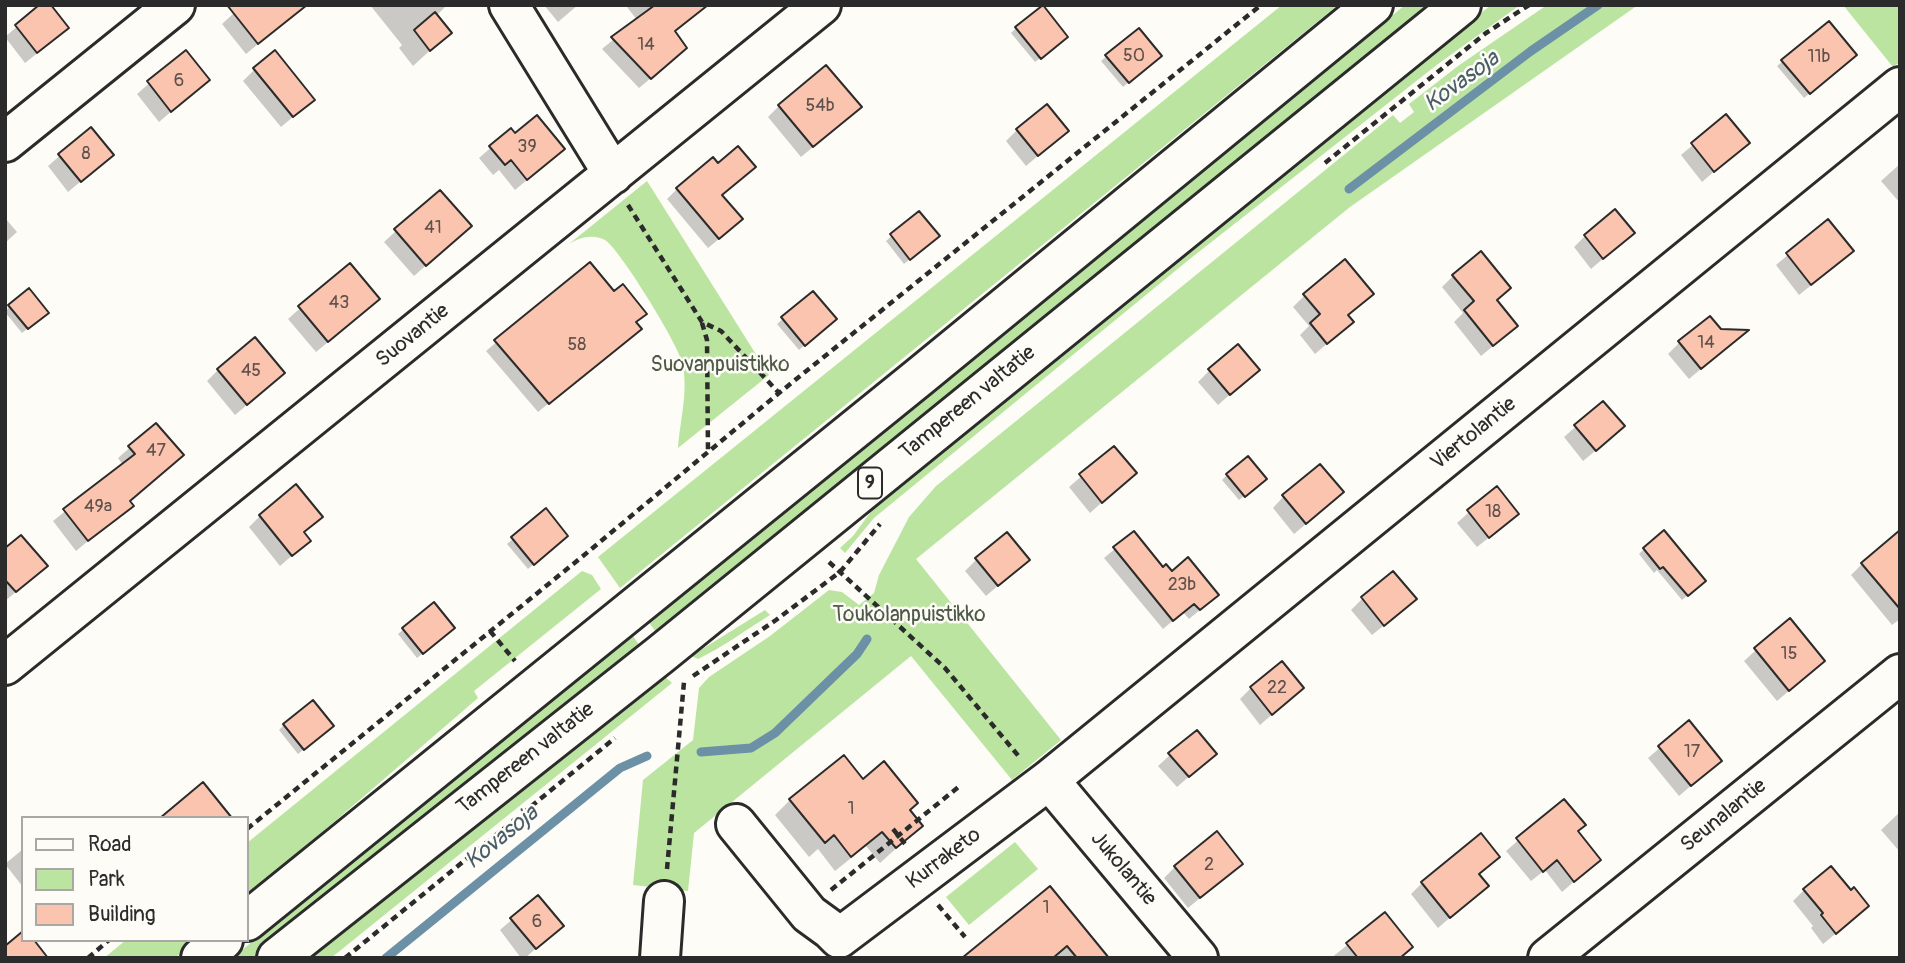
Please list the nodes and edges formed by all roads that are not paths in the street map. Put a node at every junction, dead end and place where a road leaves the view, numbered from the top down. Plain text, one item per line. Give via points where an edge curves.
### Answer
1 (175, 5) edge
2 (509, 5) edge
3 (821, 5) edge
4 (1373, 5) edge
5 (1461, 5) edge
6 (1900, 87) edge
7 (5, 142) edge
8 (613, 174) junction
9 (5, 665) edge
10 (1900, 674) edge
11 (1049, 780) junction
12 (736, 824) dead end
13 (664, 901) road end
14 (248, 920) edge
15 (221, 942) edge
16 (201, 958) edge
17 (277, 958) edge
18 (660, 958) edge
19 (1198, 958) edge
20 (1548, 958) edge

1 - 7 main road
2 - 8 main road
3 - 8 main road, Suovantie
4 - 14 main road
5 - 17 main road, Tampereen valtatie / 9
6 - 11 main road, Viertolantie
8 - 9 main road, Suovantie
10 - 20 main road, Seunalantie
11 - 12 main road, Kurraketo via 839,938 806,911
11 - 19 main road, Jukolantie
13 - 18 main road
15 - 16 main road

